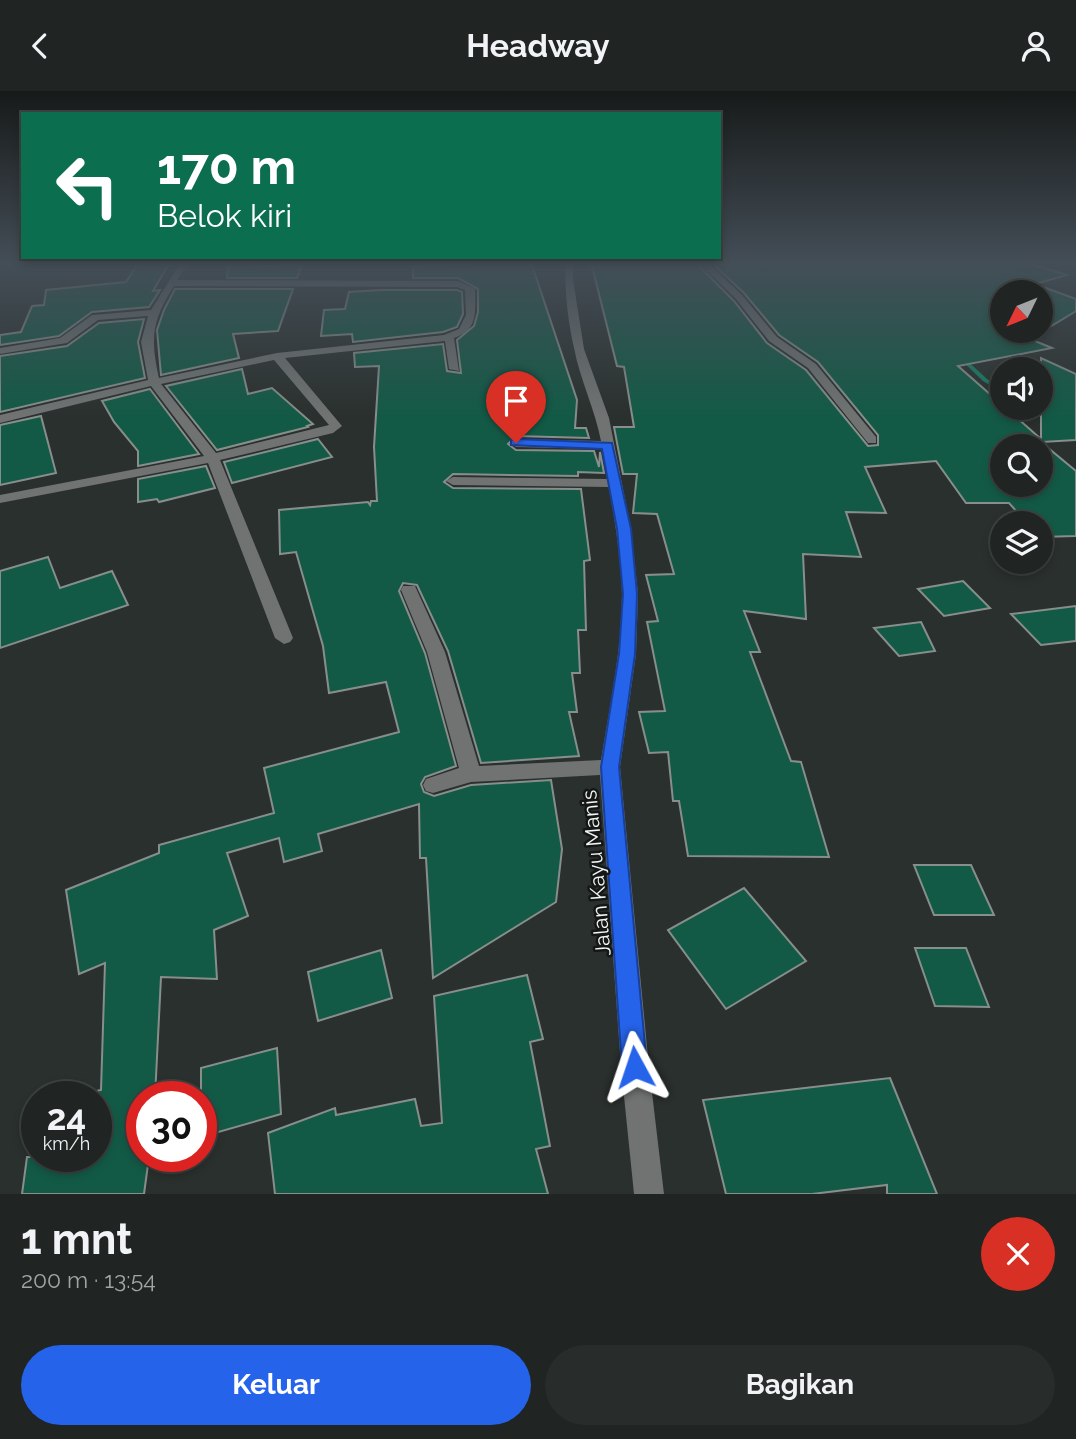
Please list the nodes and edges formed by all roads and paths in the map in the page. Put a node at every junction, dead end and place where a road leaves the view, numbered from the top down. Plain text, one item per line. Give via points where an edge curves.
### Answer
1 (148, 313) edge
2 (155, 313) edge
3 (470, 313) edge
4 (574, 313) edge
5 (752, 313) edge
6 (449, 337) junction
7 (0, 351) edge
8 (277, 356) junction
9 (454, 369) dead end
10 (154, 382) junction
11 (0, 419) edge
12 (872, 440) dead end
13 (516, 443) dead end
14 (607, 445) junction
15 (213, 458) junction
16 (453, 481) dead end
17 (615, 483) junction
18 (0, 499) edge
19 (410, 590) dead end
20 (284, 638) dead end
21 (610, 767) junction
22 (471, 774) junction
23 (433, 785) dead end
24 (649, 1194) edge

1 - 7 street via 95,317 63,341
2 - 10 street via 147,337
3 - 6 street via 465,331
4 - 14 street, Jalan Kayu Manis via 579,349 603,418
5 - 12 street via 773,339 813,366
6 - 8 street
6 - 9 street
8 - 10 street
8 - 15 street via 336,426
10 - 11 street
10 - 15 street
13 - 14 street
14 - 17 street, Jalan Kayu Manis
15 - 18 street
15 - 20 street
16 - 17 street
17 - 21 street, Jalan Kayu Manis via 630,594 627,654
19 - 22 street via 436,652
21 - 22 street
21 - 24 street, Jalan Kayu Manis
22 - 23 street

